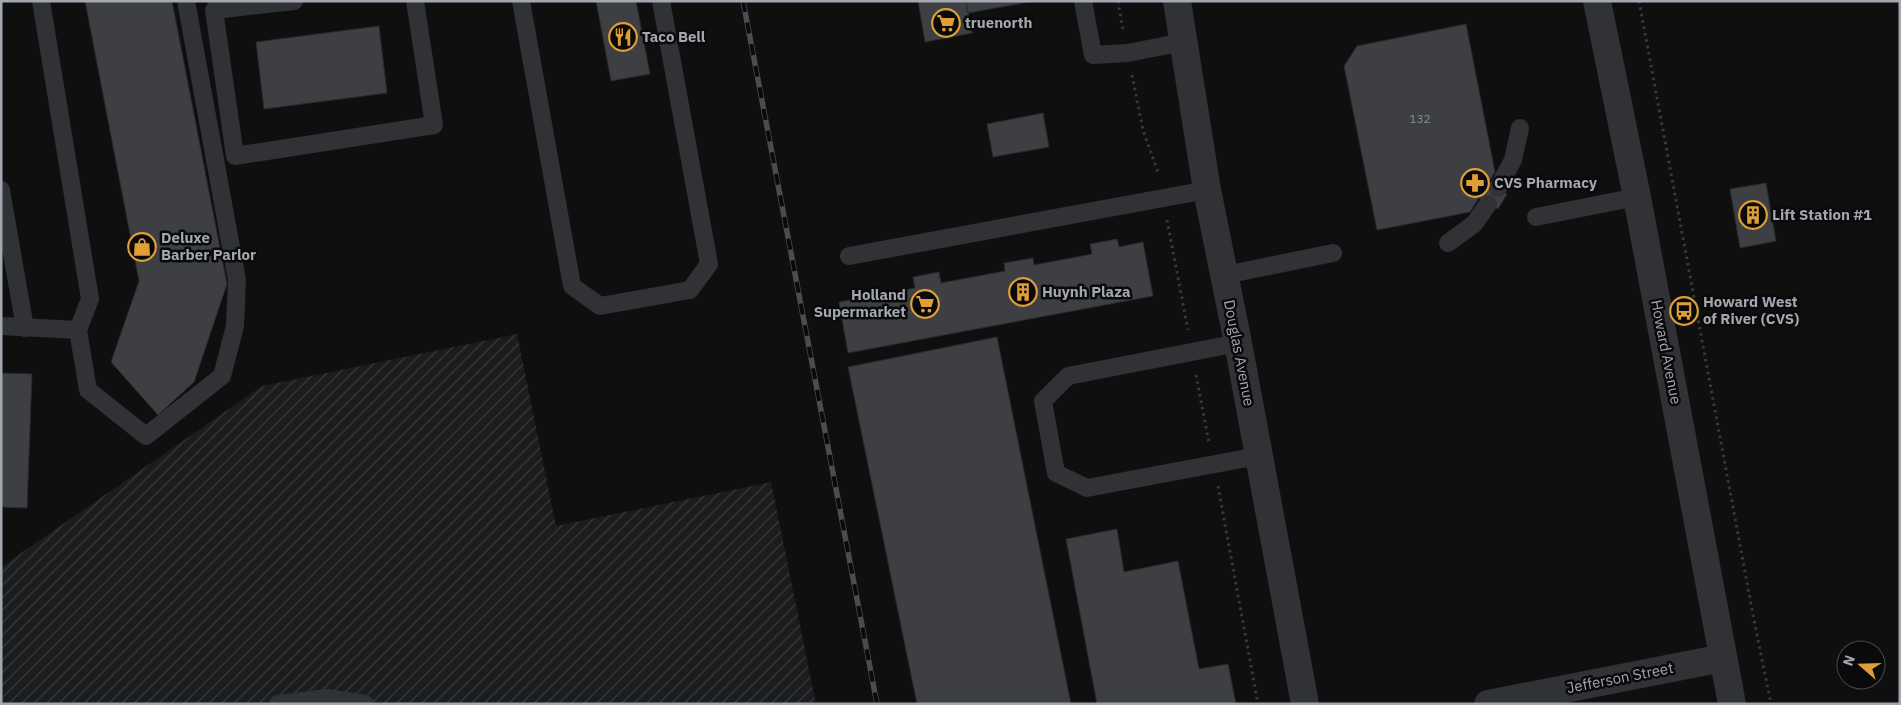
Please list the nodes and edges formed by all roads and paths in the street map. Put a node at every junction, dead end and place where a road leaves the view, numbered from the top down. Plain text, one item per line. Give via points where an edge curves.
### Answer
1 (42, 1) edge
2 (186, 1) edge
3 (294, 1) edge
4 (415, 1) edge
5 (521, 1) edge
6 (661, 1) edge
7 (1083, 1) edge
8 (1118, 1) edge
9 (1177, 1) edge
10 (1597, 1) edge
11 (1639, 1) edge
12 (1124, 34) dead end
13 (1183, 42) junction
14 (1133, 81) dead end
15 (1520, 128) dead end
16 (1159, 173) dead end
17 (1498, 188) dead end
18 (1, 190) edge
19 (1207, 190) junction
20 (1638, 197) junction
21 (1488, 204) dead end
22 (1536, 217) dead end
23 (1168, 223) dead end
24 (1448, 243) dead end
25 (1333, 253) dead end
26 (850, 256) dead end
27 (1224, 275) junction
28 (1, 326) edge
29 (1187, 326) dead end
30 (25, 328) junction
31 (78, 330) junction
32 (1238, 344) junction
33 (1194, 367) dead end
34 (1209, 442) dead end
35 (1258, 456) junction
36 (1217, 483) dead end
37 (1723, 658) junction
38 (278, 704) edge
39 (366, 704) edge
40 (1258, 704) edge
41 (1305, 704) edge
42 (1488, 704) edge
43 (1732, 704) edge
44 (1771, 704) edge

1 - 31 lane via 90,299
2 - 31 lane via 237,280 236,326 222,376 146,436 88,390
3 - 4 lane via 214,10 235,156 434,125
5 - 6 lane via 572,286 600,306 690,290 709,264
7 - 13 lane via 1093,55 1128,53
8 - 12 path
9 - 13 street, Douglas Avenue
10 - 20 street, Howard Avenue
11 - 44 path
13 - 19 street, Douglas Avenue
14 - 16 path via 1143,130
15 - 17 lane via 1513,160
18 - 30 lane
19 - 26 lane
19 - 27 street, Douglas Avenue
20 - 22 lane
20 - 37 street, Howard Avenue
21 - 24 lane via 1474,224
23 - 29 path
25 - 27 lane
27 - 32 street, Douglas Avenue
28 - 30 lane
30 - 31 lane
32 - 35 street, Douglas Avenue
32 - 35 lane via 1068,376 1043,401 1056,472 1087,488
33 - 34 path
35 - 41 street, Douglas Avenue
36 - 40 path
37 - 42 street, Jefferson Street
37 - 43 street, Howard Avenue
38 - 39 lane via 327,698

